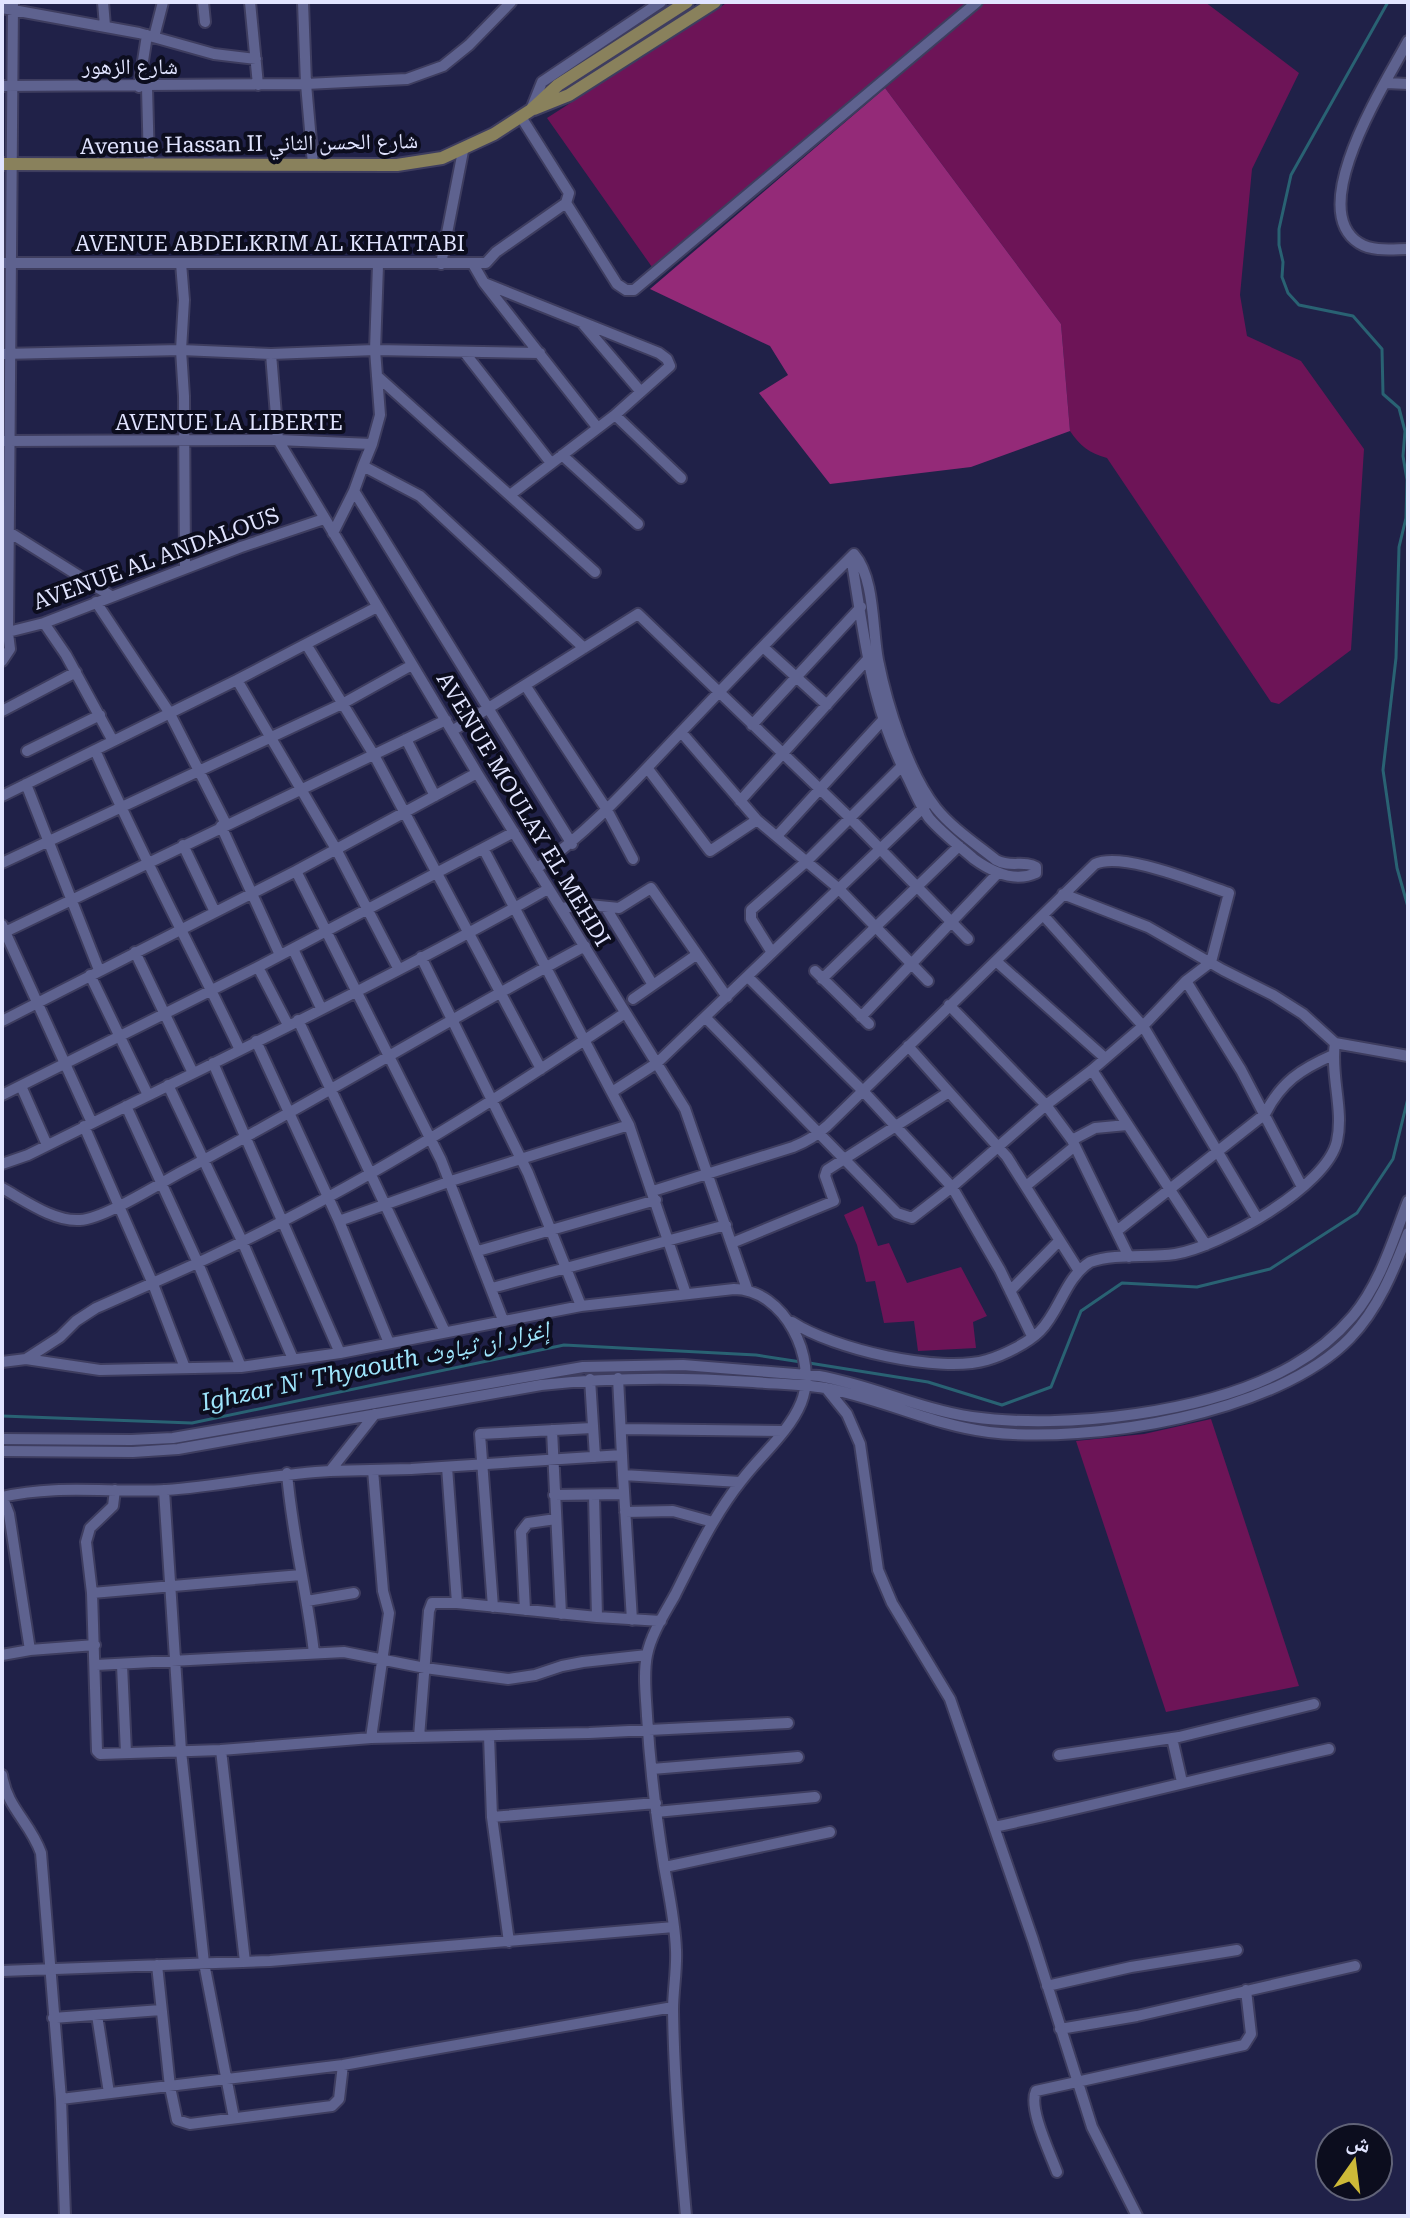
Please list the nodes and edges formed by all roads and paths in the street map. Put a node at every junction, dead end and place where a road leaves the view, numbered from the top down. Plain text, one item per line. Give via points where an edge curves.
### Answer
1 (103, 2) edge
2 (163, 2) edge
3 (203, 2) edge
4 (250, 2) edge
5 (303, 2) edge
6 (511, 2) edge
7 (661, 2) edge
8 (687, 2) edge
9 (715, 2) edge
10 (977, 2) edge
11 (14, 7) edge
12 (2, 8) edge
13 (205, 22) dead end
14 (105, 26) junction
15 (151, 36) junction
16 (1408, 41) edge
17 (256, 59) junction
18 (1386, 83) junction
19 (306, 84) junction
20 (1408, 84) edge
21 (258, 85) junction
22 (7, 86) edge
23 (143, 87) junction
24 (526, 114) junction
25 (463, 151) junction
26 (7, 164) edge
27 (313, 164) junction
28 (149, 165) junction
29 (566, 203) junction
30 (1408, 249) edge
31 (6, 263) edge
32 (181, 263) junction
33 (441, 264) junction
34 (473, 264) junction
35 (378, 265) junction
36 (484, 283) junction
37 (582, 323) junction
38 (181, 350) junction
39 (375, 350) junction
40 (465, 353) junction
41 (540, 353) junction
42 (6, 354) edge
43 (271, 354) junction
44 (377, 376) junction
45 (641, 392) junction
46 (615, 415) junction
47 (597, 427) junction
48 (278, 440) junction
49 (5, 441) edge
50 (184, 442) junction
51 (372, 444) junction
52 (562, 455) junction
53 (551, 463) junction
54 (363, 466) junction
55 (681, 478) dead end
56 (354, 491) junction
57 (510, 495) junction
58 (324, 519) junction
59 (638, 524) dead end
60 (5, 529) edge
61 (333, 533) junction
62 (185, 568) junction
63 (595, 572) dead end
64 (111, 596) junction
65 (96, 602) junction
66 (865, 605) junction
67 (377, 607) junction
68 (44, 623) junction
69 (5, 633) edge
70 (306, 644) junction
71 (763, 647) junction
72 (584, 648) junction
73 (2, 661) edge
74 (866, 661) junction
75 (412, 665) junction
76 (76, 672) junction
77 (796, 677) junction
78 (237, 680) junction
79 (525, 685) junction
80 (719, 692) junction
81 (342, 704) junction
82 (827, 705) junction
83 (487, 710) junction
84 (2, 711) edge
85 (169, 712) junction
86 (100, 715) junction
87 (446, 720) junction
88 (882, 721) junction
89 (752, 725) junction
90 (452, 731) junction
91 (681, 732) junction
92 (271, 737) junction
93 (406, 739) junction
94 (113, 741) junction
95 (95, 750) junction
96 (27, 751) dead end
97 (374, 755) junction
98 (782, 755) junction
99 (905, 763) junction
100 (648, 769) junction
101 (200, 772) junction
102 (477, 773) junction
103 (26, 784) junction
104 (299, 789) junction
105 (820, 791) junction
106 (2, 796) edge
107 (435, 796) junction
108 (740, 801) junction
109 (927, 804) junction
110 (121, 808) junction
111 (607, 810) junction
112 (406, 813) junction
113 (850, 818) junction
114 (757, 820) junction
115 (223, 825) junction
116 (514, 832) junction
117 (777, 836) junction
118 (48, 840) junction
119 (572, 844) junction
120 (183, 845) junction
121 (959, 846) junction
122 (336, 849) junction
123 (880, 849) junction
124 (484, 850) junction
125 (633, 859) dead end
126 (808, 860) junction
127 (2, 863) edge
128 (147, 863) junction
129 (536, 869) junction
130 (296, 871) junction
131 (438, 873) junction
132 (997, 874) junction
133 (917, 885) junction
134 (838, 888) junction
135 (548, 889) junction
136 (252, 894) junction
137 (1063, 894) junction
138 (71, 900) junction
139 (515, 908) junction
140 (561, 908) junction
141 (606, 908) junction
142 (367, 909) junction
143 (215, 912) junction
144 (1043, 915) junction
145 (952, 922) junction
146 (876, 927) junction
147 (4, 928) edge
148 (182, 928) junction
149 (327, 931) junction
150 (469, 932) junction
151 (968, 939) dead end
152 (585, 946) junction
153 (13, 949) junction
154 (293, 949) junction
155 (771, 951) junction
156 (135, 952) junction
157 (280, 955) junction
158 (696, 955) junction
159 (2, 956) edge
160 (421, 957) junction
161 (996, 961) junction
162 (1211, 962) junction
163 (913, 964) junction
164 (547, 966) junction
165 (258, 967) junction
166 (398, 968) junction
167 (95, 972) junction
168 (748, 977) junction
169 (928, 981) dead end
170 (1186, 981) junction
171 (653, 985) junction
172 (211, 990) junction
173 (357, 990) junction
174 (500, 993) junction
175 (727, 997) junction
176 (633, 999) dead end
177 (37, 1003) junction
178 (949, 1005) junction
179 (321, 1008) junction
180 (625, 1013) junction
181 (165, 1014) junction
182 (705, 1017) junction
183 (451, 1019) junction
184 (2, 1021) edge
185 (293, 1022) junction
186 (1143, 1026) junction
187 (119, 1037) junction
188 (256, 1041) junction
189 (584, 1041) junction
190 (908, 1046) junction
191 (1334, 1049) junction
192 (240, 1050) junction
193 (390, 1055) junction
194 (1408, 1056) edge
195 (1105, 1058) junction
196 (64, 1062) junction
197 (213, 1063) junction
198 (657, 1063) junction
199 (541, 1069) junction
200 (1092, 1070) junction
201 (193, 1073) junction
202 (168, 1085) junction
203 (21, 1086) junction
204 (333, 1090) junction
205 (863, 1091) junction
206 (612, 1092) junction
207 (949, 1092) junction
208 (2, 1095) edge
209 (148, 1095) junction
210 (492, 1101) junction
211 (1046, 1105) junction
212 (126, 1106) junction
213 (289, 1114) junction
214 (1265, 1114) junction
215 (88, 1124) junction
216 (629, 1125) junction
217 (1127, 1125) junction
218 (896, 1127) junction
219 (820, 1133) junction
220 (246, 1136) junction
221 (430, 1137) junction
222 (1073, 1143) junction
223 (47, 1145) junction
224 (999, 1147) junction
225 (1217, 1152) junction
226 (522, 1159) junction
227 (204, 1160) junction
228 (846, 1160) junction
229 (2, 1164) edge
230 (371, 1172) junction
231 (709, 1176) junction
232 (451, 1181) junction
233 (162, 1182) junction
234 (1026, 1186) junction
235 (952, 1187) junction
236 (1302, 1187) junction
237 (2, 1188) edge
238 (1168, 1189) junction
239 (328, 1196) junction
240 (654, 1196) junction
241 (1408, 1201) edge
242 (119, 1204) junction
243 (388, 1205) junction
244 (1257, 1218) junction
245 (283, 1221) junction
246 (339, 1221) junction
247 (726, 1225) junction
248 (1118, 1230) junction
249 (553, 1232) junction
250 (1408, 1233) edge
251 (242, 1241) junction
252 (669, 1241) junction
253 (1059, 1241) junction
254 (732, 1243) junction
255 (1206, 1245) junction
256 (478, 1251) junction
257 (1129, 1257) junction
258 (197, 1261) junction
259 (568, 1269) junction
260 (1079, 1271) junction
261 (153, 1284) junction
262 (492, 1288) junction
263 (747, 1289) junction
264 (1010, 1291) junction
265 (686, 1294) junction
266 (581, 1306) junction
267 (784, 1316) junction
268 (503, 1320) junction
269 (445, 1332) junction
270 (1032, 1336) junction
271 (389, 1343) junction
272 (340, 1353) junction
273 (26, 1359) junction
274 (293, 1359) junction
275 (2, 1362) edge
276 (241, 1367) junction
277 (185, 1368) junction
278 (804, 1375) junction
279 (819, 1376) junction
280 (618, 1378) junction
281 (590, 1379) junction
282 (827, 1388) junction
283 (1142, 1412) junction
284 (375, 1414) junction
285 (1049, 1420) junction
286 (1146, 1424) junction
287 (592, 1428) junction
288 (621, 1429) junction
289 (552, 1430) junction
290 (783, 1431) junction
291 (1048, 1433) junction
292 (2, 1437) edge
293 (2, 1451) edge
294 (622, 1455) junction
295 (595, 1457) junction
296 (553, 1458) junction
297 (484, 1464) junction
298 (447, 1467) junction
299 (373, 1470) junction
300 (330, 1471) junction
301 (287, 1473) junction
302 (623, 1475) junction
303 (740, 1482) junction
304 (115, 1490) junction
305 (164, 1490) junction
306 (624, 1494) junction
307 (554, 1495) junction
308 (594, 1495) junction
309 (2, 1497) edge
310 (625, 1512) junction
311 (556, 1519) junction
312 (713, 1522) junction
313 (301, 1575) junction
314 (170, 1585) junction
315 (92, 1593) junction
316 (354, 1593) dead end
317 (307, 1601) junction
318 (457, 1603) junction
319 (493, 1607) junction
320 (525, 1610) junction
321 (561, 1614) junction
322 (597, 1617) junction
323 (632, 1620) junction
324 (661, 1621) junction
325 (95, 1645) junction
326 (30, 1650) junction
327 (314, 1653) junction
328 (2, 1655) edge
329 (647, 1655) junction
330 (382, 1658) junction
331 (175, 1662) junction
332 (96, 1665) junction
333 (122, 1665) junction
334 (425, 1668) junction
335 (1314, 1704) dead end
336 (788, 1723) dead end
337 (648, 1731) junction
338 (489, 1736) junction
339 (419, 1737) junction
340 (371, 1738) junction
341 (1172, 1738) junction
342 (1329, 1749) dead end
343 (221, 1750) junction
344 (181, 1751) junction
345 (126, 1753) junction
346 (1059, 1755) dead end
347 (798, 1757) dead end
348 (652, 1769) junction
349 (2, 1775) edge
350 (1182, 1782) junction
351 (815, 1797) dead end
352 (656, 1808) junction
353 (492, 1817) junction
354 (994, 1827) junction
355 (830, 1832) dead end
356 (665, 1867) junction
357 (674, 1927) junction
358 (509, 1942) junction
359 (1237, 1950) dead end
360 (245, 1962) junction
361 (204, 1963) junction
362 (157, 1965) junction
363 (1355, 1966) dead end
364 (49, 1968) junction
365 (2, 1971) edge
366 (1047, 1986) junction
367 (1246, 1990) junction
368 (673, 2007) junction
369 (161, 2010) junction
370 (97, 2015) junction
371 (53, 2018) junction
372 (1060, 2029) junction
373 (343, 2065) junction
374 (226, 2080) junction
375 (1076, 2081) junction
376 (170, 2087) junction
377 (109, 2093) junction
378 (61, 2099) junction
379 (234, 2118) junction
380 (1057, 2172) dead end
381 (65, 2216) edge
382 (686, 2216) edge
383 (1137, 2216) edge

1 - 14 street
2 - 15 street
3 - 13 street
4 - 17 street
5 - 19 street
6 - 19 street, شارع الزهور via 469,45 425,74
7 - 24 street via 542,82
8 - 24 main road, Avenue Hassan II شارع الحسن الثاني via 558,85
9 - 24 main road, Avenue Hassan II شارع الحسن الثاني via 569,95
10 - 29 street via 634,290 617,284
11 - 12 street
11 - 14 street
11 - 22 street
14 - 15 street
15 - 17 street via 214,54
15 - 23 street
16 - 18 street
17 - 21 street
18 - 20 street
18 - 30 street via 1347,162 1341,185 1344,226 1358,243 1371,248
19 - 21 street, شارع الزهور
19 - 27 street
21 - 23 street, شارع الزهور
22 - 23 street, شارع الزهور
22 - 26 street
23 - 28 street
24 - 25 main road, Avenue Hassan II شارع الحسن الثاني
24 - 29 street via 569,193
25 - 27 main road, Avenue Hassan II شارع الحسن الثاني via 423,163
25 - 33 street
26 - 28 main road, Avenue Hassan II شارع الحسن الثاني
26 - 31 street
27 - 28 main road, Avenue Hassan II شارع الحسن الثاني
29 - 34 street, AVENUE ABDELKRIM AL KHATTABI via 486,263
31 - 32 street, AVENUE ABDELKRIM AL KHATTABI
31 - 42 street
32 - 35 street, AVENUE ABDELKRIM AL KHATTABI
32 - 38 street
33 - 34 street, AVENUE ABDELKRIM AL KHATTABI
33 - 35 street, AVENUE ABDELKRIM AL KHATTABI
34 - 36 street
35 - 39 street, AVENUE LA LIBERTE
36 - 37 street
36 - 41 street
37 - 45 street
37 - 45 street via 667,359 670,366
38 - 42 street
38 - 43 street
38 - 50 street
39 - 40 street
39 - 43 street
39 - 44 street, AVENUE LA LIBERTE
40 - 41 street
40 - 53 street
41 - 47 street
42 - 49 street
43 - 48 street, AVENUE MOULAY EL MEHDI
44 - 51 street, AVENUE LA LIBERTE via 380,415
44 - 57 street
45 - 46 street
46 - 47 street
46 - 55 street
47 - 52 street
48 - 50 street, AVENUE LA LIBERTE
48 - 51 street, AVENUE LA LIBERTE
48 - 58 street, AVENUE MOULAY EL MEHDI
49 - 50 street, AVENUE LA LIBERTE
49 - 60 street
50 - 62 street
51 - 54 street
52 - 53 street
52 - 59 street
53 - 57 street
54 - 56 street
54 - 72 street via 420,496
56 - 61 street
56 - 83 street
57 - 63 street
58 - 61 street, AVENUE MOULAY EL MEHDI
58 - 62 street, AVENUE AL ANDALOUS
60 - 64 street
60 - 69 street
61 - 67 street, AVENUE MOULAY EL MEHDI
62 - 64 street, AVENUE AL ANDALOUS
64 - 65 street, AVENUE AL ANDALOUS
65 - 68 street, AVENUE AL ANDALOUS
65 - 85 street
66 - 71 street via 852,556
66 - 74 street
66 - 77 street
66 - 99 street
67 - 70 street
67 - 75 street, AVENUE MOULAY EL MEHDI
68 - 69 street, AVENUE AL ANDALOUS
68 - 76 street
69 - 73 street via 10,649
70 - 78 street
70 - 81 street
71 - 77 street
71 - 80 street
72 - 79 street
72 - 80 street via 638,614
74 - 82 street
74 - 88 street
75 - 81 street
75 - 87 street, AVENUE MOULAY EL MEHDI
76 - 84 street
76 - 86 street
77 - 82 street
77 - 89 street
78 - 85 street
78 - 92 street
79 - 83 street
79 - 111 street
80 - 89 street
80 - 91 street
81 - 92 street
81 - 97 street
82 - 98 street
83 - 90 street
83 - 119 street
85 - 94 street
85 - 101 street
86 - 94 street
86 - 96 street
87 - 90 street, AVENUE MOULAY EL MEHDI
87 - 93 street
88 - 99 street
88 - 105 street
89 - 98 street
90 - 102 street, AVENUE MOULAY EL MEHDI
91 - 100 street
91 - 108 street
92 - 101 street
92 - 104 street
93 - 97 street
93 - 107 street
94 - 95 street
95 - 103 street
95 - 110 street
97 - 104 street
97 - 112 street
98 - 105 street
98 - 108 street
99 - 109 street
99 - 113 street
100 - 111 street
100 - 114 street via 710,851
101 - 110 street
101 - 115 street
102 - 107 street
102 - 116 street, AVENUE MOULAY EL MEHDI
103 - 106 street
103 - 118 street
104 - 115 street
104 - 122 street
105 - 113 street
105 - 117 street
107 - 112 street
108 - 114 street
109 - 121 street via 934,822
109 - 123 street
109 - 132 street via 1000,863 1036,867 1033,875
110 - 118 street
110 - 128 street
111 - 119 street
111 - 125 street
112 - 122 street
112 - 131 street
113 - 123 street
113 - 126 street
114 - 117 street
115 - 120 street
115 - 136 street
116 - 124 street
116 - 129 street, AVENUE MOULAY EL MEHDI
117 - 126 street
118 - 127 street
118 - 138 street
119 - 129 street
120 - 128 street
120 - 143 street
121 - 132 street
121 - 133 street
122 - 130 street
122 - 142 street
123 - 133 street
123 - 134 street
124 - 131 street
124 - 139 street
126 - 134 street
126 - 155 street via 751,910
128 - 138 street
128 - 148 street
129 - 135 street, AVENUE MOULAY EL MEHDI
130 - 136 street
130 - 149 street
131 - 142 street
131 - 150 street
132 - 145 street
133 - 145 street
133 - 146 street
134 - 146 street
134 - 155 street
135 - 139 street
135 - 140 street, AVENUE MOULAY EL MEHDI
136 - 143 street
136 - 157 street
137 - 144 street
137 - 162 street via 1148,927
137 - 162 street via 1095,864 1115,859 1229,893
138 - 147 street
138 - 167 street
139 - 150 street
139 - 164 street
140 - 141 street
140 - 152 street, AVENUE MOULAY EL MEHDI
141 - 158 street via 619,908 651,888
141 - 171 street
142 - 149 street
142 - 166 street
143 - 148 street
144 - 161 street
144 - 186 street
145 - 151 street
145 - 163 street
146 - 163 street
146 - 163 street via 818,975 865,1020
147 - 153 street
148 - 156 street
148 - 172 street
149 - 154 street
149 - 173 street
150 - 160 street
150 - 174 street
152 - 164 street
152 - 180 street, AVENUE MOULAY EL MEHDI
153 - 159 street
153 - 177 street
154 - 157 street
154 - 179 street
155 - 168 street
156 - 167 street
156 - 181 street
157 - 165 street
158 - 171 street
158 - 175 street
160 - 166 street
160 - 183 street
161 - 178 street
161 - 195 street
162 - 170 street
162 - 191 street via 1303,1014
163 - 169 street
164 - 174 street
164 - 189 street
165 - 172 street
165 - 185 street
166 - 173 street
167 - 177 street
167 - 187 street
168 - 175 street
168 - 205 street
170 - 186 street
170 - 214 street
171 - 176 street
172 - 181 street
172 - 192 street
173 - 179 street
173 - 193 street
174 - 183 street
174 - 199 street
175 - 182 street
177 - 184 street
177 - 196 street
178 - 190 street
178 - 211 street
179 - 185 street
180 - 189 street
180 - 198 street, AVENUE MOULAY EL MEHDI
181 - 187 street
181 - 201 street
182 - 198 street
182 - 219 street
183 - 193 street
183 - 210 street
185 - 188 street
185 - 204 street
186 - 195 street
186 - 225 street
187 - 196 street
187 - 209 street
188 - 192 street
188 - 213 street
189 - 199 street
189 - 206 street
190 - 205 street
190 - 207 street
191 - 194 street
191 - 214 street via 1275,1094
191 - 236 street via 1337,1142 1323,1168
192 - 197 street
193 - 204 street
193 - 221 street
195 - 200 street
196 - 203 street
196 - 215 street
197 - 201 street
197 - 220 street
198 - 206 street
198 - 231 street, AVENUE MOULAY EL MEHDI via 685,1109
199 - 210 street
200 - 211 street
200 - 217 street
201 - 202 street
202 - 209 street
202 - 227 street
203 - 208 street
203 - 223 street
204 - 213 street
204 - 230 street
205 - 218 street
205 - 219 street
206 - 216 street
207 - 218 street
207 - 224 street
209 - 212 street
210 - 221 street
210 - 226 street
211 - 222 street
211 - 224 street
212 - 215 street
212 - 233 street
213 - 220 street
213 - 239 street
214 - 225 street
214 - 236 street
215 - 223 street
215 - 242 street
216 - 226 street
216 - 240 street
217 - 222 street via 1095,1128
217 - 238 street
218 - 228 street
218 - 235 street
219 - 228 street
219 - 231 street
220 - 227 street
220 - 245 street
221 - 230 street
221 - 232 street
222 - 234 street
222 - 248 street
223 - 229 street
224 - 234 street
224 - 235 street
225 - 238 street
225 - 244 street
226 - 232 street
226 - 249 street
227 - 233 street
227 - 251 street
228 - 235 street via 905,1218 915,1217
228 - 254 street via 826,1173 834,1201
230 - 239 street
230 - 243 street
231 - 240 street
231 - 247 street, AVENUE MOULAY EL MEHDI
232 - 243 street
232 - 256 street
233 - 242 street
233 - 258 street
234 - 253 street
235 - 264 street
236 - 244 street
237 - 242 street via 69,1220 87,1219
238 - 248 street
238 - 255 street
239 - 245 street
239 - 246 street
240 - 249 street
240 - 252 street
241 - 283 street via 1370,1291 1356,1313 1319,1349 1255,1382
242 - 261 street
243 - 246 street
243 - 269 street
244 - 255 street
245 - 251 street
245 - 272 street
246 - 271 street
247 - 252 street
247 - 254 street, AVENUE MOULAY EL MEHDI
248 - 257 street
249 - 256 street
249 - 259 street
250 - 286 street via 1373,1309 1328,1357 1295,1379 1256,1394
251 - 258 street
251 - 274 street
252 - 259 street
252 - 265 street
253 - 260 street
253 - 264 street
254 - 263 street, AVENUE MOULAY EL MEHDI
255 - 257 street via 1177,1254
256 - 262 street
257 - 260 street via 1095,1260
258 - 261 street
258 - 276 street
259 - 262 street
259 - 266 street
260 - 270 street via 1056,1310
261 - 273 street via 96,1308
261 - 277 street
262 - 268 street
263 - 265 street
263 - 267 street
264 - 270 street
265 - 266 street
266 - 268 street
267 - 270 street via 849,1347 933,1362 986,1361
267 - 278 street via 800,1340
268 - 269 street
269 - 271 street
271 - 272 street
272 - 274 street
273 - 275 street
273 - 277 street via 100,1370
274 - 276 street
276 - 277 street
278 - 279 street
278 - 280 street
278 - 282 street
278 - 290 street via 800,1405
278 - 292 street via 683,1365 583,1367 173,1438
279 - 282 street
279 - 285 street via 969,1416
280 - 281 street
280 - 288 street
281 - 284 street
281 - 287 street
282 - 291 street via 964,1427
282 - 354 street via 847,1414 860,1444 878,1570 950,1699
283 - 285 street
283 - 286 street
284 - 293 street via 178,1449
284 - 300 street
285 - 291 street
286 - 291 street
287 - 289 street
287 - 295 street
288 - 290 street
288 - 294 street
289 - 296 street
289 - 297 street via 480,1434
290 - 303 street
294 - 295 street
294 - 302 street
295 - 296 street
296 - 297 street
296 - 307 street
297 - 298 street
297 - 319 street
298 - 299 street
298 - 318 street
299 - 300 street
299 - 330 street via 389,1613
300 - 301 street
301 - 305 street
301 - 313 street
302 - 303 street
302 - 306 street
303 - 312 street
304 - 305 street
304 - 309 street via 38,1490
304 - 315 street via 113,1506 87,1535
305 - 314 street
306 - 308 street
306 - 310 street
307 - 308 street
307 - 311 street
308 - 322 street
309 - 326 street
310 - 312 street via 673,1511
310 - 323 street
311 - 320 street via 528,1523 521,1532
311 - 321 street
312 - 324 street
313 - 314 street
313 - 317 street
314 - 315 street
314 - 331 street
315 - 325 street
316 - 317 street
317 - 327 street
318 - 319 street
318 - 334 street via 431,1605
319 - 320 street
320 - 321 street
321 - 322 street
322 - 323 street
323 - 324 street
324 - 329 street
325 - 326 street
325 - 332 street
326 - 328 street
327 - 330 street
327 - 331 street
329 - 334 street via 508,1679
329 - 337 street
330 - 334 street
330 - 340 street
331 - 333 street
331 - 344 street
332 - 333 street
332 - 345 street via 97,1751
333 - 345 street
334 - 339 street
335 - 341 street
336 - 337 street
337 - 338 street
337 - 348 street
338 - 339 street
338 - 353 street
339 - 340 street
340 - 343 street
341 - 346 street
341 - 350 street
342 - 350 street
343 - 344 street
343 - 360 street
344 - 345 street
344 - 361 street
347 - 348 street
348 - 352 street
349 - 364 street via 6,1796 31,1829 41,1853
350 - 354 street
351 - 352 street
352 - 353 street
352 - 356 street
353 - 358 street
354 - 366 street
355 - 356 street
356 - 357 street
357 - 358 street
357 - 368 street
358 - 360 street
359 - 366 street
360 - 361 street
361 - 362 street
361 - 374 street
362 - 364 street
362 - 369 street
363 - 367 street
364 - 365 street
364 - 371 street
366 - 372 street
367 - 372 street
367 - 375 street via 1251,2034 1246,2044
368 - 373 street
368 - 382 street
369 - 370 street
369 - 376 street
370 - 371 street
370 - 377 street
371 - 378 street
372 - 375 street
373 - 374 street
373 - 379 street via 339,2099 332,2106
374 - 376 street
374 - 379 street
375 - 380 street via 1038,2090 1033,2097
375 - 383 street via 1092,2127
376 - 377 street
376 - 379 street via 174,2115 183,2123
377 - 378 street
378 - 381 street

